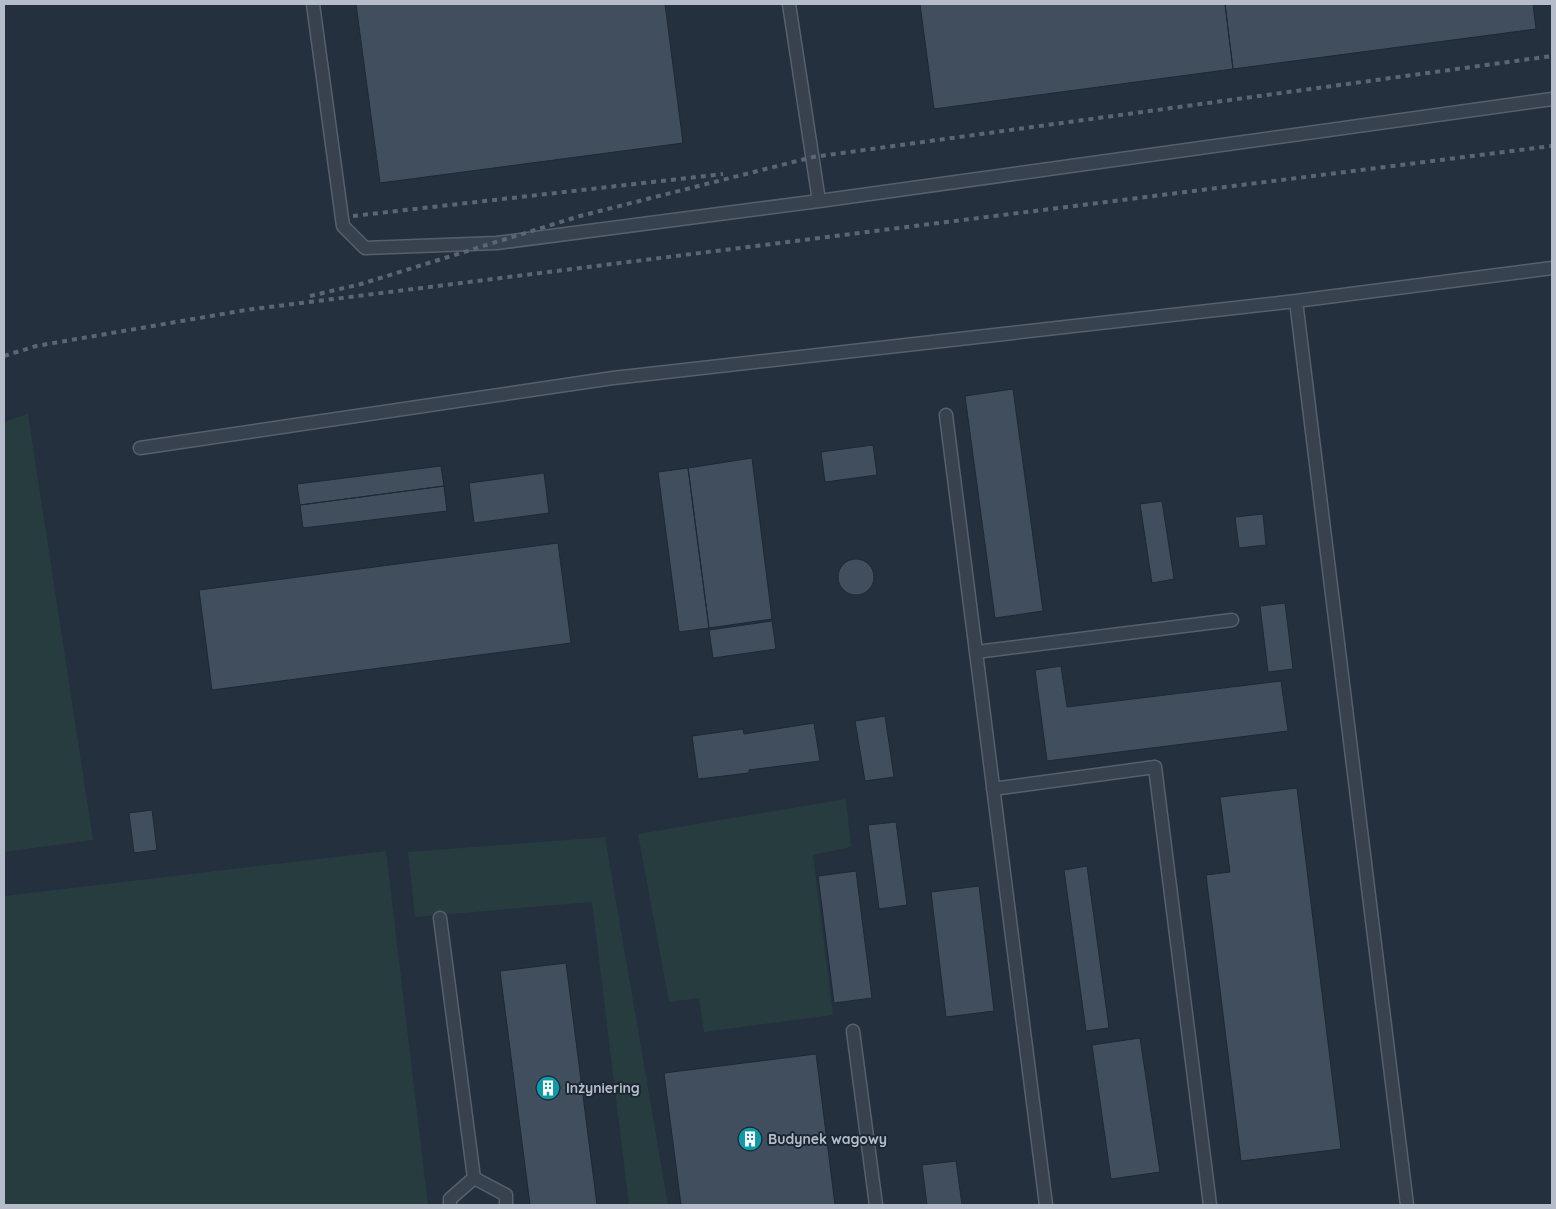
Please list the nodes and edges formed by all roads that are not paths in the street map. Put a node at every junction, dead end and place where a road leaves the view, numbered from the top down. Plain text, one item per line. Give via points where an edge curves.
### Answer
1 (313, 4) edge
2 (790, 4) edge
3 (1552, 99) edge
4 (819, 201) junction
5 (1552, 268) edge
6 (1296, 301) junction
7 (946, 415) dead end
8 (140, 448) dead end
9 (1232, 620) dead end
10 (976, 652) junction
11 (993, 789) junction
12 (440, 918) dead end
13 (853, 1031) dead end
14 (474, 1178) junction
15 (450, 1205) edge
16 (506, 1205) edge
17 (876, 1205) edge
18 (1046, 1205) edge
19 (1210, 1205) edge
20 (1407, 1205) edge

1 - 4 lane via 343,226 365,248 497,242
2 - 4 lane
3 - 4 lane
5 - 6 lane
6 - 8 lane via 613,378
6 - 20 lane
7 - 10 lane
9 - 10 lane
10 - 11 lane
11 - 18 lane
11 - 19 lane via 1155,767
12 - 14 lane
13 - 17 lane
14 - 15 lane via 450,1199
14 - 16 lane via 506,1195

